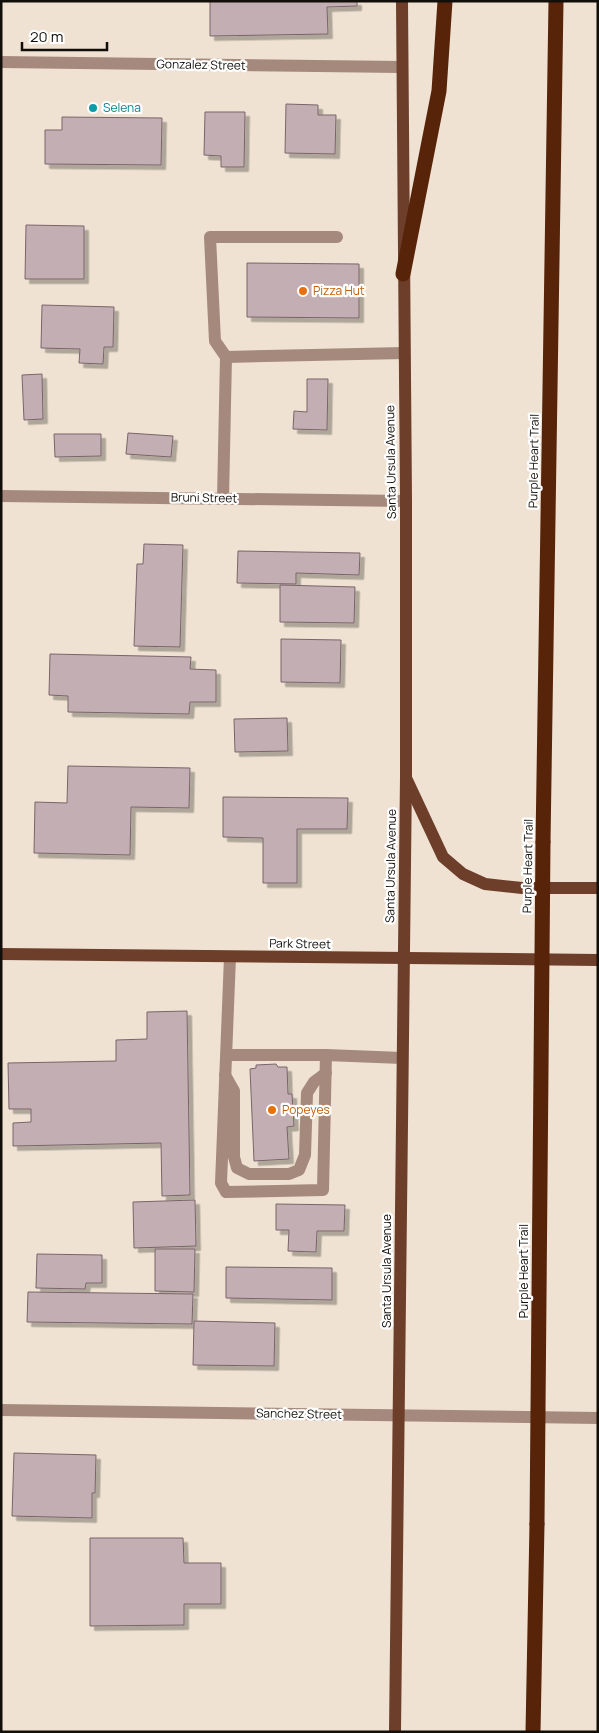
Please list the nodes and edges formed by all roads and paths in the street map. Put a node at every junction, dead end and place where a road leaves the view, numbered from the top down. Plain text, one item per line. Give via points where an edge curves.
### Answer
1 (402, 1) edge
2 (445, 1) edge
3 (556, 1) edge
4 (1, 62) edge
5 (401, 68) junction
6 (337, 237) dead end
7 (403, 274) junction
8 (404, 354) junction
9 (226, 357) junction
10 (1, 496) edge
11 (223, 499) junction
12 (406, 501) junction
13 (406, 778) junction
14 (598, 888) edge
15 (1, 954) edge
16 (230, 956) junction
17 (403, 958) junction
18 (598, 960) edge
19 (226, 1054) junction
20 (326, 1056) junction
21 (402, 1058) junction
22 (326, 1073) junction
23 (225, 1075) junction
24 (1, 1410) edge
25 (400, 1415) junction
26 (598, 1418) edge
27 (394, 1732) edge
28 (533, 1732) edge

1 - 5 main road, Santa Ursula Avenue
2 - 7 highway via 438,92
3 - 28 highway, Purple Heart Trail, bridge
4 - 5 street, Gonzalez Street
5 - 7 main road, Santa Ursula Avenue
6 - 9 street via 210,237 216,341
7 - 8 main road, Santa Ursula Avenue
8 - 9 street
8 - 12 main road, Santa Ursula Avenue
9 - 11 street
10 - 11 street, Bruni Street
11 - 12 street, Bruni Street
12 - 13 main road, Santa Ursula Avenue
13 - 14 main road via 443,857 463,874 485,884 522,888
13 - 17 main road, Santa Ursula Avenue
15 - 16 main road, Park Street
16 - 17 main road, Park Street
16 - 19 street
17 - 18 main road, Park Street
17 - 21 main road, Santa Ursula Avenue
19 - 20 street
19 - 23 street
20 - 21 street
20 - 22 street
21 - 25 main road, Santa Ursula Avenue
22 - 23 street via 314,1082 307,1093 304,1155 299,1170 289,1174 249,1174 237,1168 234,1157 234,1091
22 - 23 street via 323,1190 226,1192 221,1183
24 - 25 street, Sanchez Street
25 - 26 street, Sanchez Street
25 - 27 main road, Santa Ursula Avenue

